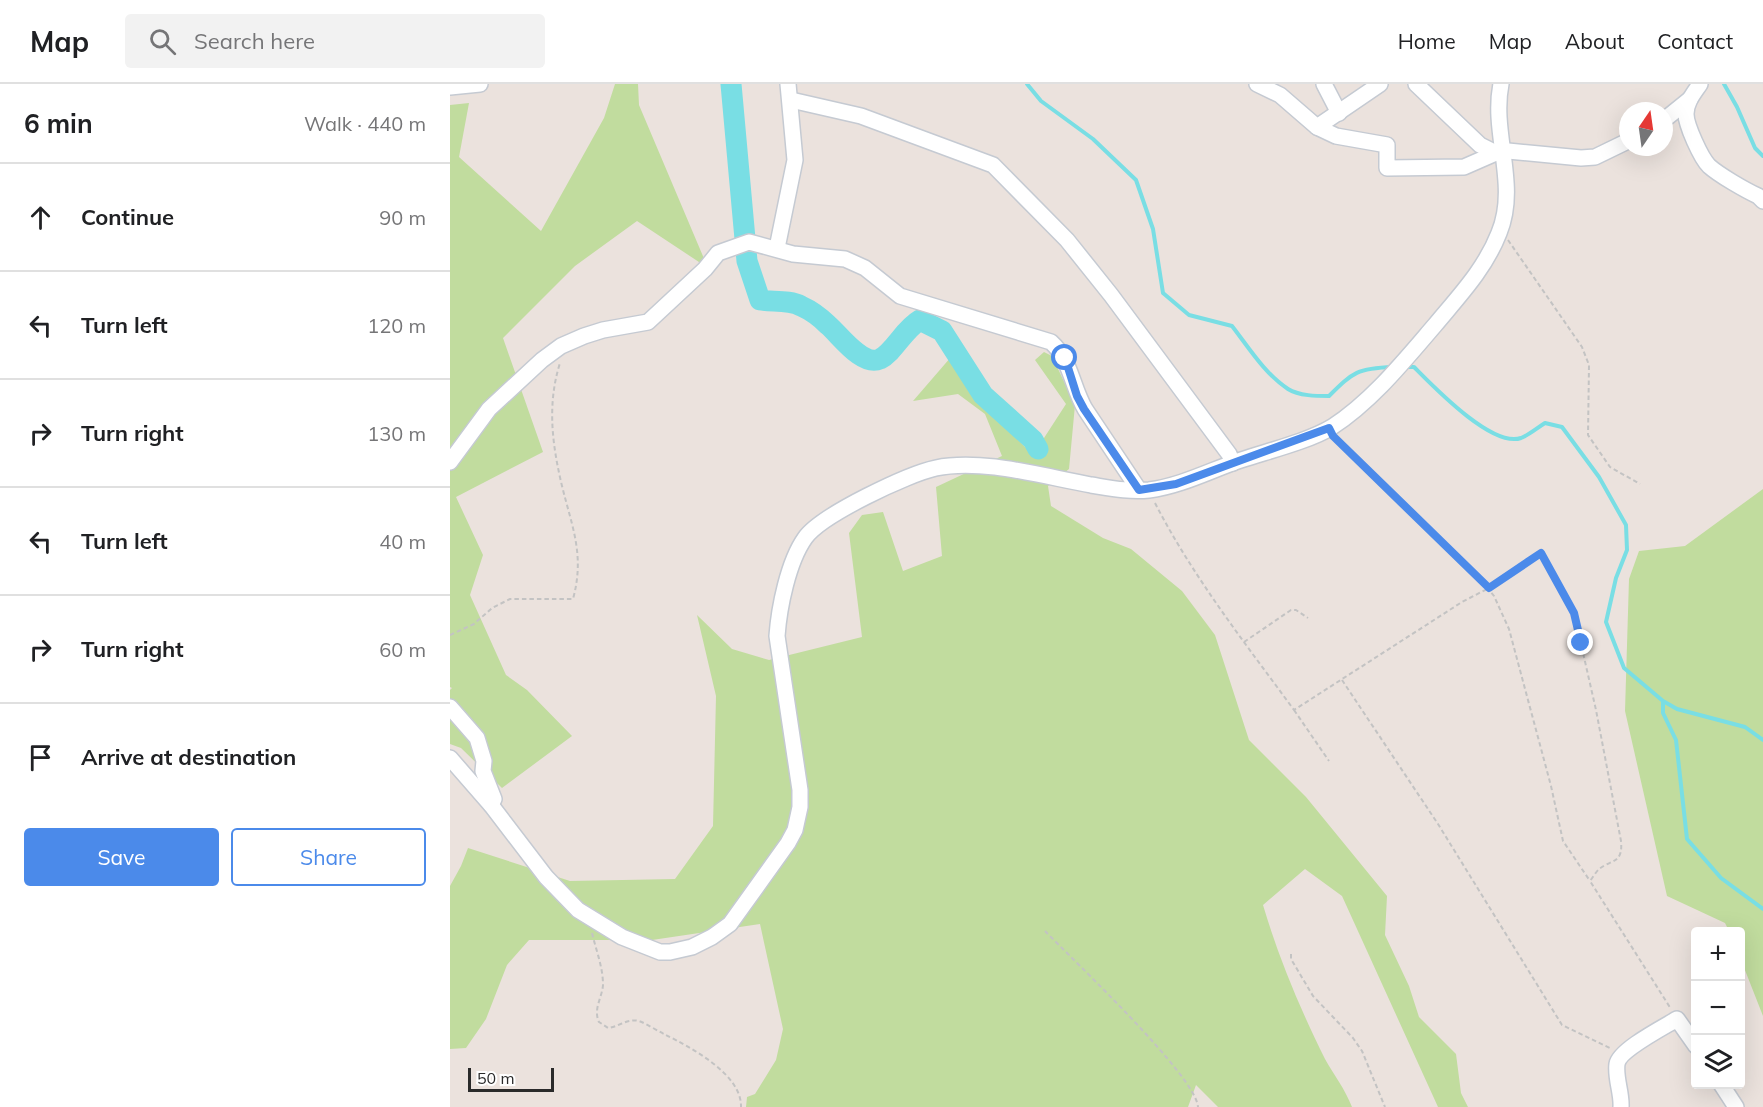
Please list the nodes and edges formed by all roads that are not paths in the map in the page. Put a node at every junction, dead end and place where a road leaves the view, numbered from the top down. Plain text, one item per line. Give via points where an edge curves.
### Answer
1 (480, 84) edge
2 (789, 84) edge
3 (1257, 84) edge
4 (1324, 84) edge
5 (1380, 84) edge
6 (1416, 84) edge
7 (1501, 84) edge
8 (1700, 84) edge
9 (450, 87) edge
10 (1690, 99) junction
11 (791, 100) junction
12 (1339, 113) junction
13 (1673, 113) edge
14 (1317, 127) junction
15 (1619, 145) edge
16 (1499, 152) junction
17 (1763, 201) edge
18 (777, 248) junction
19 (450, 462) edge
20 (1233, 463) junction
21 (1144, 490) junction
22 (450, 707) edge
23 (450, 758) edge
24 (491, 805) junction
25 (1691, 1040) edge
26 (1724, 1089) edge
27 (1621, 1107) edge
28 (1736, 1107) edge

1 - 9 street
2 - 11 street
3 - 14 street via 1280,95
4 - 12 street
5 - 12 street
6 - 16 street via 1480,145
7 - 16 street
8 - 10 street
10 - 13 street
10 - 17 street via 1686,114 1701,155 1709,166
11 - 18 street via 795,160
11 - 20 street via 861,116 993,165 1067,240
12 - 14 street
14 - 16 street via 1336,136 1386,145 1386,168 1464,167
15 - 16 street via 1581,159
16 - 20 street via 1507,207 1500,232 1470,284 1393,373 1329,428
18 - 19 street via 749,242 718,253 648,322 603,330 563,346 500,397
18 - 21 street via 805,256 845,259 865,268 900,296 1052,342 1065,358 1084,409
20 - 21 street via 1176,484
21 - 24 street via 960,465 920,473 869,495 812,530 794,561 777,636 800,790 798,819 788,843 730,924 712,938 692,947 660,952 595,922 546,877
22 - 24 street via 477,738 483,771 494,799
23 - 24 street
25 - 27 street via 1677,1019 1622,1054 1617,1064
26 - 28 street

